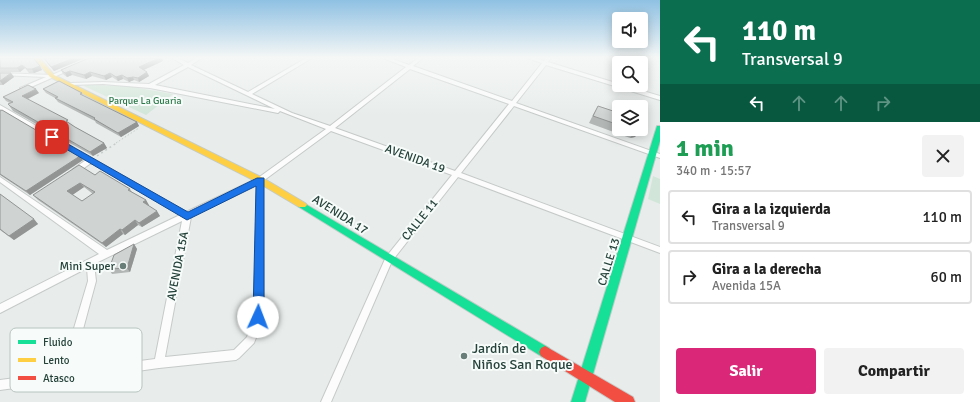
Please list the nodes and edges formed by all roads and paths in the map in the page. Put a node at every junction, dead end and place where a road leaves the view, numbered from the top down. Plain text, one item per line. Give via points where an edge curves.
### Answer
1 (50, 77) edge
2 (54, 77) edge
3 (166, 77) edge
4 (212, 77) edge
5 (278, 77) edge
6 (397, 77) edge
7 (436, 77) edge
8 (535, 77) edge
9 (595, 77) edge
10 (70, 84) junction
11 (150, 86) junction
12 (13, 93) edge
13 (248, 94) junction
14 (660, 98) edge
15 (513, 104) junction
16 (0, 107) edge
17 (290, 114) junction
18 (146, 124) junction
19 (331, 128) junction
20 (660, 128) edge
21 (656, 155) edge
22 (91, 160) junction
23 (457, 174) junction
24 (67, 176) edge
25 (0, 179) edge
26 (260, 180) junction
27 (187, 216) junction
28 (629, 238) junction
29 (660, 250) edge
30 (106, 254) junction
31 (388, 259) junction
32 (90, 262) junction
33 (0, 308) edge
34 (79, 328) edge
35 (159, 363) junction
36 (142, 365) edge
37 (585, 376) junction
38 (10, 384) edge
39 (0, 385) edge
40 (326, 402) edge
41 (578, 402) edge
42 (628, 402) edge

1 - 12 street
2 - 10 street, AVENIDA 17
3 - 11 street
4 - 13 street, AVENIDA 19
5 - 13 street
6 - 19 street
7 - 15 street
8 - 15 street, CALLE 11
9 - 14 street
10 - 11 street
10 - 18 street, AVENIDA 17
11 - 17 street
13 - 17 street, AVENIDA 19
15 - 21 street
15 - 23 street, CALLE 11
16 - 22 street, AVENIDA 15A
17 - 19 street, AVENIDA 19
18 - 22 path
18 - 26 street, AVENIDA 17
19 - 23 street, AVENIDA 19
19 - 26 street
20 - 21 street, CALLE 13
21 - 28 street, CALLE 13
22 - 24 street
22 - 27 street, AVENIDA 15A
23 - 28 street, AVENIDA 19
23 - 31 street, CALLE 11
25 - 30 street via 33,198
26 - 27 street
26 - 31 street, AVENIDA 17
26 - 35 street via 259,306 251,340 236,355
27 - 30 street
27 - 35 street, AVENIDA 15A
28 - 29 street, AVENIDA 19
28 - 37 street, CALLE 13
30 - 32 street
31 - 37 street, AVENIDA 17
31 - 40 street, CALLE 11
32 - 33 street
32 - 34 street via 92,281
35 - 36 street
37 - 41 street, CALLE 13
37 - 42 street, AVENIDA 17
38 - 39 street

